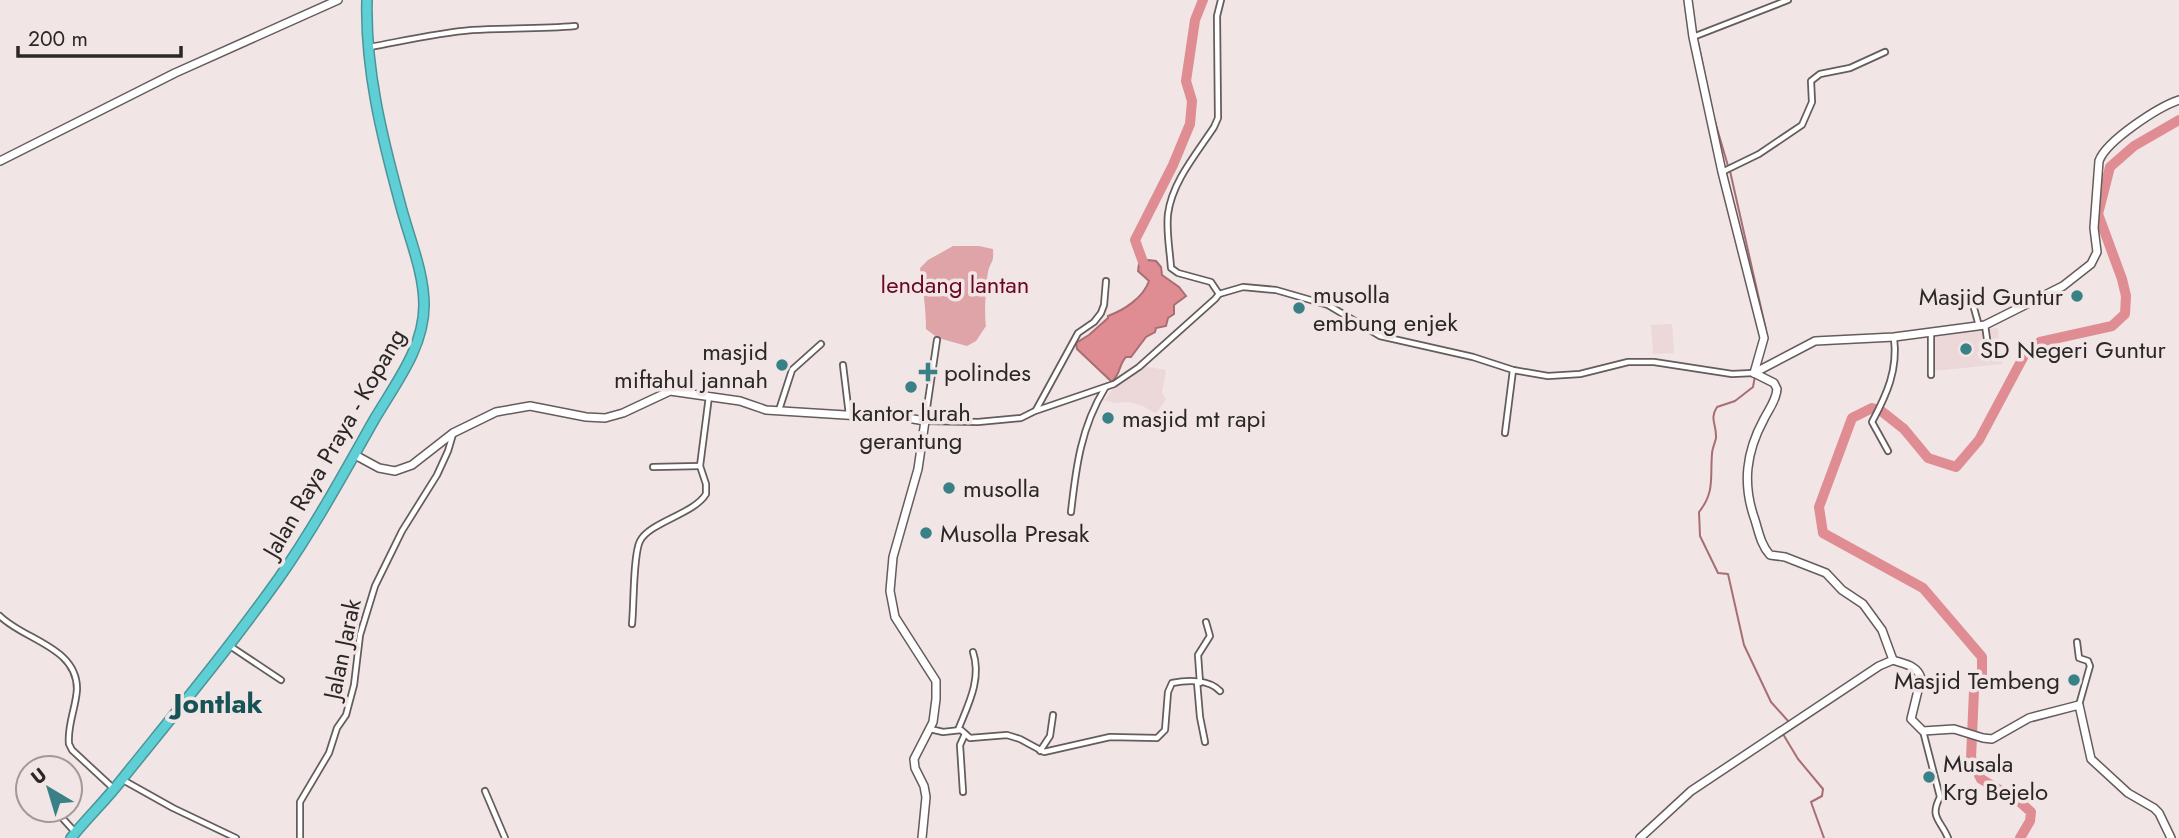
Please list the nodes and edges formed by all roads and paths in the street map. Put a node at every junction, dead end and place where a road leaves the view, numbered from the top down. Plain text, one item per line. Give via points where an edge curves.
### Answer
1 (338, 0) edge
2 (367, 0) edge
3 (1221, 0) edge
4 (1688, 0) edge
5 (1788, 0) edge
6 (575, 26) dead end
7 (1695, 36) junction
8 (369, 47) junction
9 (1885, 52) dead end
10 (2179, 100) edge
11 (0, 161) edge
12 (1728, 170) junction
13 (1106, 281) dead end
14 (1219, 294) junction
15 (1972, 301) dead end
16 (1982, 326) junction
17 (1931, 333) junction
18 (1894, 337) junction
19 (937, 340) dead end
20 (821, 344) dead end
21 (1989, 353) dead end
22 (843, 365) dead end
23 (1513, 370) junction
24 (1754, 373) junction
25 (1931, 375) dead end
26 (1105, 387) junction
27 (709, 395) junction
28 (779, 410) junction
29 (1035, 411) junction
30 (849, 415) junction
31 (925, 421) junction
32 (453, 433) junction
33 (1505, 433) dead end
34 (1888, 451) dead end
35 (355, 455) junction
36 (700, 466) junction
37 (653, 467) dead end
38 (1071, 512) dead end
39 (0, 616) edge
40 (1206, 622) dead end
41 (632, 624) dead end
42 (2077, 642) dead end
43 (230, 645) junction
44 (974, 652) dead end
45 (1893, 660) junction
46 (281, 680) dead end
47 (1198, 682) junction
48 (1220, 691) dead end
49 (2079, 705) junction
50 (1053, 716) dead end
51 (930, 729) junction
52 (958, 730) junction
53 (1923, 731) junction
54 (965, 734) junction
55 (1205, 742) dead end
56 (1040, 751) junction
57 (122, 780) junction
58 (114, 789) junction
59 (485, 791) dead end
60 (963, 792) dead end
61 (74, 835) edge
62 (236, 838) edge
63 (300, 838) edge
64 (505, 838) edge
65 (922, 838) edge
66 (1640, 838) edge
67 (1948, 838) edge
68 (2171, 838) edge

1 - 11 street via 175,73
2 - 8 highway, Jalan Raya Praya - Kopang
3 - 14 street via 1217,16 1218,117 1181,179 1168,219 1171,268 1211,282
4 - 7 street
5 - 7 street
6 - 8 street via 471,30
7 - 12 street
8 - 35 highway, Jalan Raya Praya - Kopang via 374,94 424,303 415,348
9 - 12 street via 1812,78 1812,102 1802,125
10 - 16 street via 2102,153 2094,259 2063,286
12 - 24 street via 1764,338
13 - 29 street via 1101,313 1077,333
14 - 23 street via 1253,286 1298,296 1328,305 1380,336
14 - 26 street via 1139,367
15 - 16 street
16 - 17 street
16 - 21 street
17 - 18 street
17 - 25 street
18 - 24 street via 1815,341
18 - 34 street via 1890,388 1872,422
19 - 31 street
20 - 28 street via 792,370
22 - 30 street
23 - 24 street via 1555,377 1623,362 1654,362 1727,374
23 - 33 street
24 - 45 street via 1777,389 1755,437 1747,468 1748,498 1763,545 1770,555 1826,573 1863,604 1882,630
26 - 29 street
26 - 38 street via 1081,438
27 - 28 street
27 - 32 street via 667,391 623,414 605,418 516,407
27 - 36 street
28 - 30 street
29 - 31 street via 1011,420
30 - 31 street
31 - 51 street via 918,469 893,557 890,591 895,617 934,677 936,699
32 - 35 street via 403,469 388,471
32 - 63 street, Jalan Jarak via 441,467 375,586 360,635 346,715 300,802
35 - 43 highway, Jalan Raya Praya - Kopang via 280,577
36 - 37 street
36 - 41 street via 705,497 640,542
39 - 58 street via 66,661 76,686 69,744
40 - 47 street via 1210,636 1198,656
42 - 49 street via 2079,658 2090,664
43 - 46 street
43 - 57 highway, Jalan Raya Praya - Kopang
44 - 52 street via 975,681
45 - 53 street via 1919,673 1911,719
45 - 66 street via 1696,787
47 - 48 street
47 - 55 street
47 - 56 street via 1170,686 1165,730 1160,737 1110,737
49 - 53 street via 2037,715 1992,739 1954,729
49 - 68 street via 2091,759 2128,793 2154,808
50 - 56 street via 1050,736
51 - 52 street
51 - 65 street via 914,764 926,797
52 - 54 street
53 - 67 street via 1940,797 1935,816
54 - 56 street via 970,738 1007,735
54 - 60 street via 960,745
57 - 58 highway, Jalan Raya Praya - Kopang
57 - 62 street
58 - 61 highway, Jalan Raya Praya - Kopang
59 - 64 street

